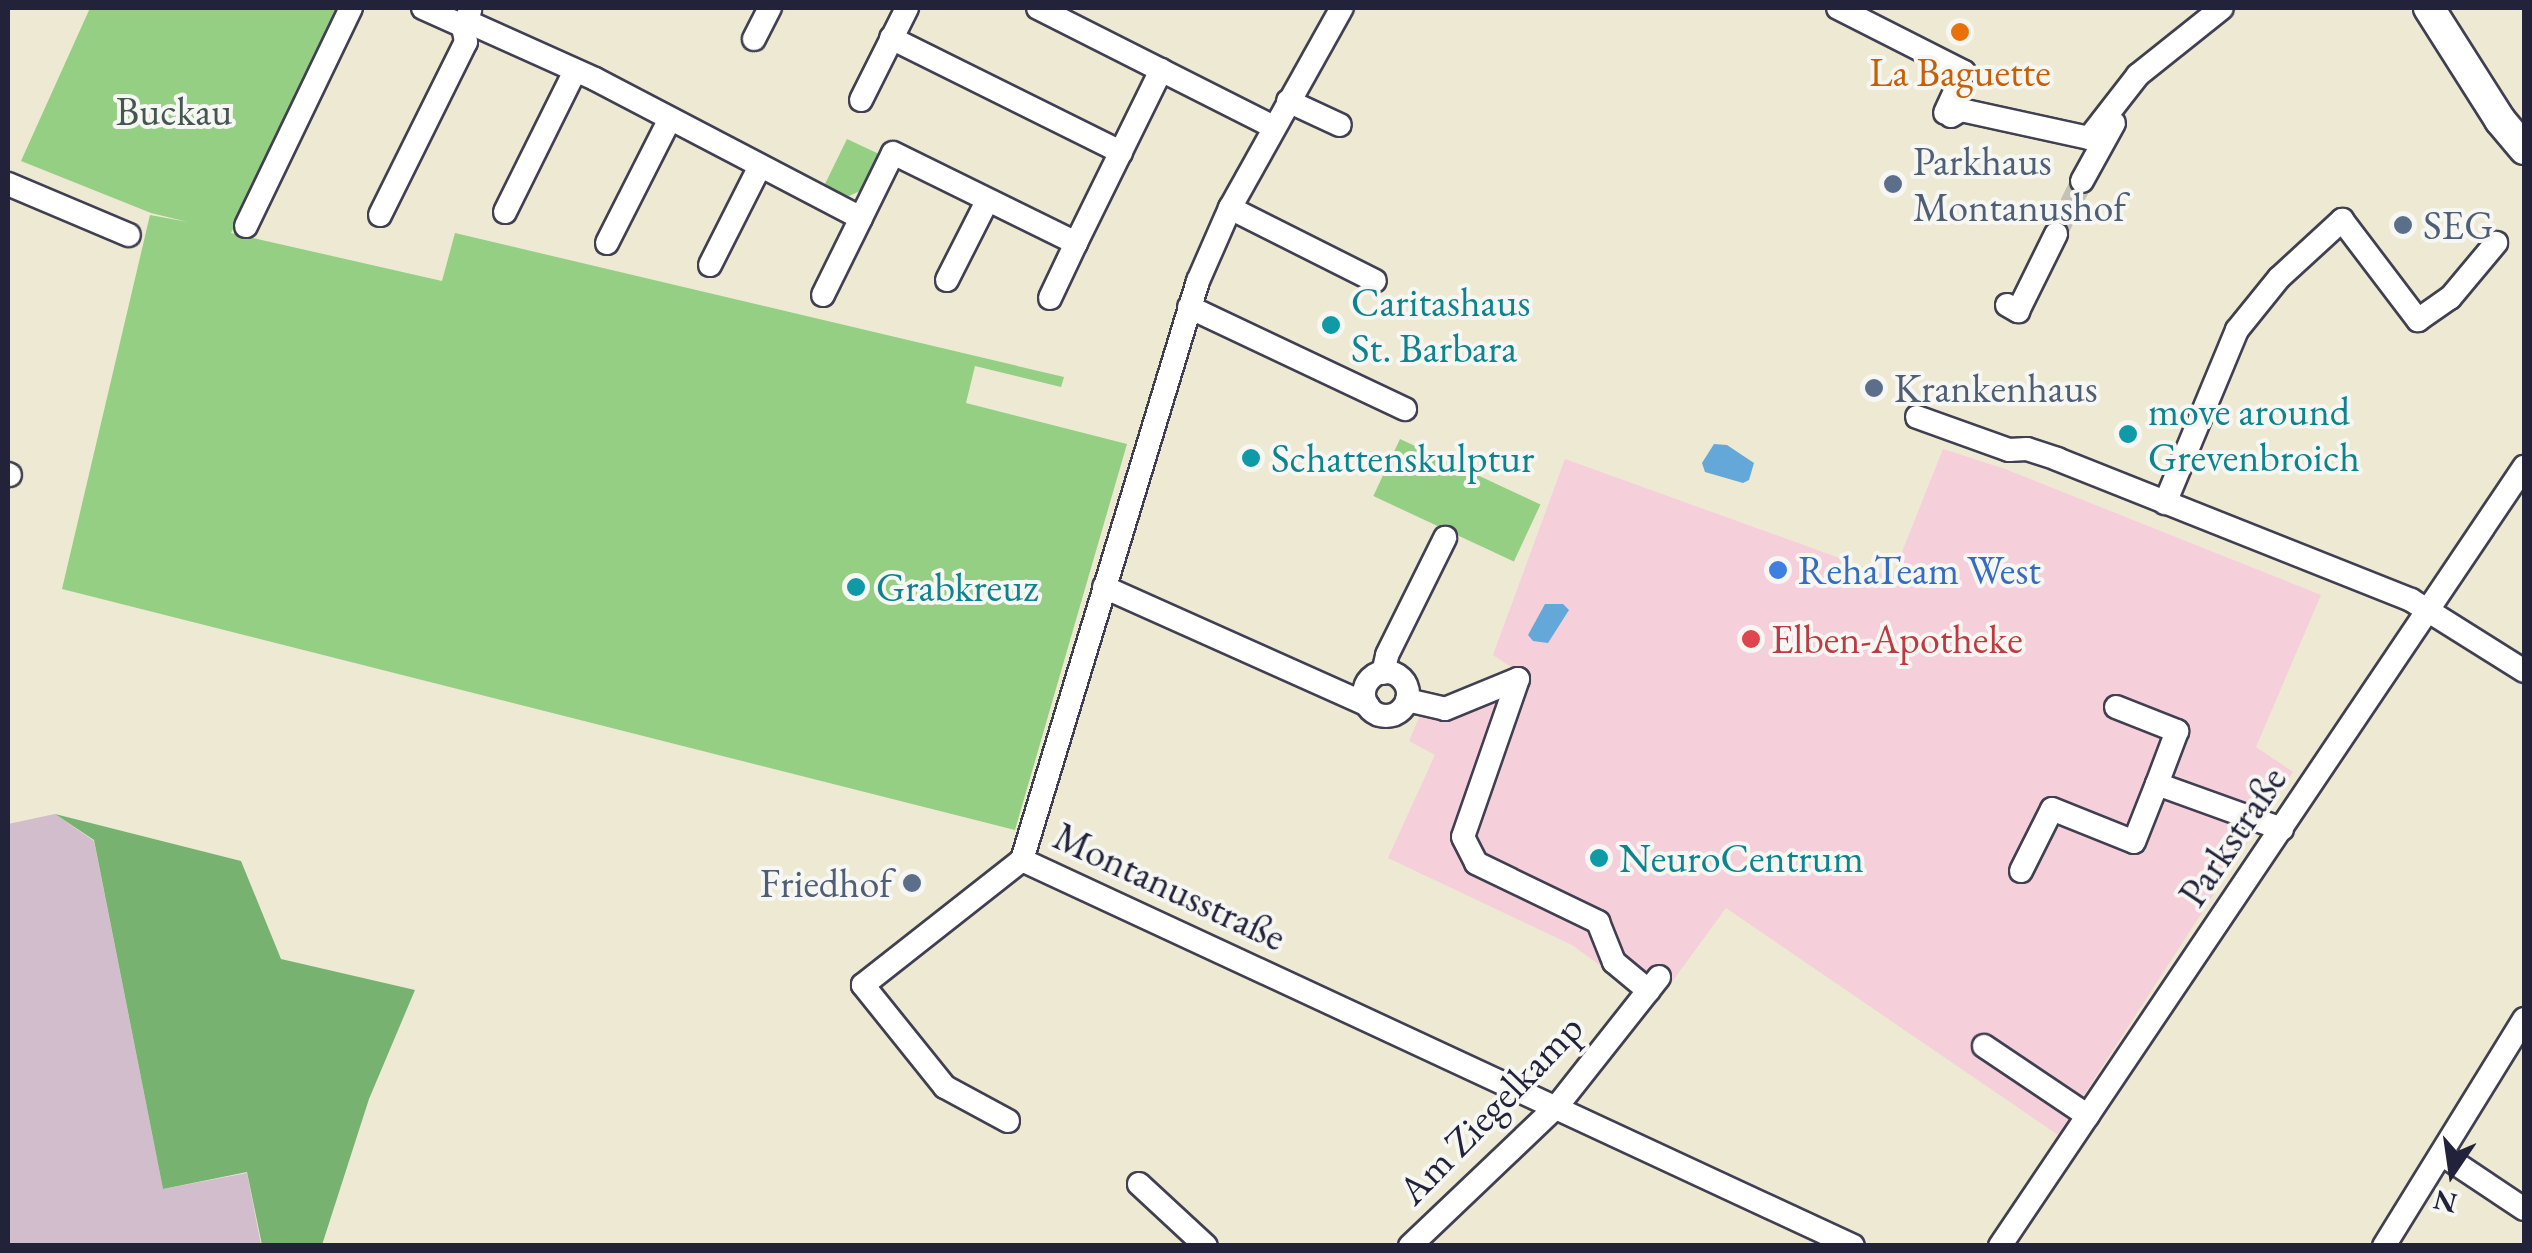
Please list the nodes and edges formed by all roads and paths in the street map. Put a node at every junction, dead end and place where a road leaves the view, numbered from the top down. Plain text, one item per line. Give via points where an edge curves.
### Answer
1 (351, 8) edge
2 (423, 8) edge
3 (770, 8) edge
4 (906, 8) edge
5 (1038, 8) edge
6 (1342, 8) edge
7 (1838, 8) edge
8 (2222, 8) edge
9 (2429, 8) edge
10 (467, 18) edge
11 (891, 38) junction
12 (754, 39) dead end
13 (1161, 70) junction
14 (574, 73) junction
15 (2127, 87) junction
16 (862, 100) dead end
17 (1288, 101) junction
18 (669, 121) junction
19 (1340, 125) dead end
20 (1274, 127) junction
21 (2089, 138) junction
22 (2524, 149) edge
23 (1121, 152) junction
24 (760, 166) junction
25 (8, 184) edge
26 (987, 200) junction
27 (1230, 208) junction
28 (504, 212) dead end
29 (380, 215) dead end
30 (861, 218) junction
31 (246, 226) dead end
32 (130, 234) dead end
33 (2056, 234) tunnel mouth
34 (608, 242) dead end
35 (1076, 243) junction
36 (2496, 243) dead end
37 (710, 265) dead end
38 (947, 280) dead end
39 (1375, 281) dead end
40 (823, 294) dead end
41 (1050, 298) dead end
42 (2006, 304) dead end
43 (1189, 307) junction
44 (1405, 409) dead end
45 (1917, 417) dead end
46 (2524, 467) edge
47 (2166, 502) junction
48 (1445, 538) dead end
49 (1104, 587) junction
50 (2430, 612) junction
51 (2524, 670) edge
52 (1383, 673) junction
53 (1407, 700) junction
54 (1368, 706) junction
55 (2116, 707) dead end
56 (2157, 784) junction
57 (2282, 829) junction
58 (1022, 860) junction
59 (2021, 871) dead end
60 (2524, 1019) edge
61 (1984, 1046) dead end
62 (1558, 1105) junction
63 (2088, 1116) junction
64 (1008, 1121) dead end
65 (2443, 1154) junction
66 (1139, 1184) dead end
67 (2524, 1210) edge
68 (1206, 1246) edge
69 (1410, 1246) edge
70 (1853, 1246) edge
71 (2000, 1246) edge
72 (2384, 1246) edge

1 - 31 street
2 - 10 street
3 - 12 street
4 - 11 street
5 - 13 street
6 - 17 street, Montanusstraße
7 - 21 street via 1964,72 1948,114 1961,110
8 - 15 street
9 - 22 main road
10 - 14 street
10 - 29 street via 466,42
11 - 16 street
11 - 23 street
13 - 20 street
13 - 23 street
14 - 18 street
14 - 28 street
15 - 21 street
15 - 21 street via 2111,130 2076,178
17 - 19 street
17 - 20 street, Montanusstraße
18 - 24 street
18 - 34 street
20 - 27 street, Montanusstraße
23 - 35 street
24 - 30 street
24 - 37 street
25 - 32 street
26 - 30 street via 893,153
26 - 35 street
26 - 38 street
27 - 39 street
27 - 43 street, Montanusstraße
30 - 40 street
33 - 42 street via 2018,311
35 - 41 street
36 - 47 street via 2450,298 2418,320 2342,220 2279,278 2237,330
43 - 44 street
43 - 49 street, Montanusstraße
45 - 47 street via 2009,450 2042,454
46 - 50 street, Parkstraße
47 - 50 street
48 - 52 street
49 - 54 street
49 - 58 street, Montanusstraße
50 - 51 street
50 - 57 street, Parkstraße
52 - 53 street via 1402,679
52 - 54 street via 1366,687
53 - 54 street via 1387,716
53 - 62 street, Am Ziegelkamp via 1445,709 1518,679 1464,837 1476,863 1598,922 1614,962 1654,984
55 - 56 street via 2177,731
56 - 57 street
56 - 59 street via 2134,842 2052,809
57 - 63 street, Parkstraße
58 - 62 street, Montanusstraße
58 - 64 street via 863,985 945,1087
60 - 65 street
61 - 63 street
62 - 69 street, Am Ziegelkamp
62 - 70 street, Montanusstraße
63 - 71 street, Parkstraße
65 - 67 street
65 - 72 street
66 - 68 street

